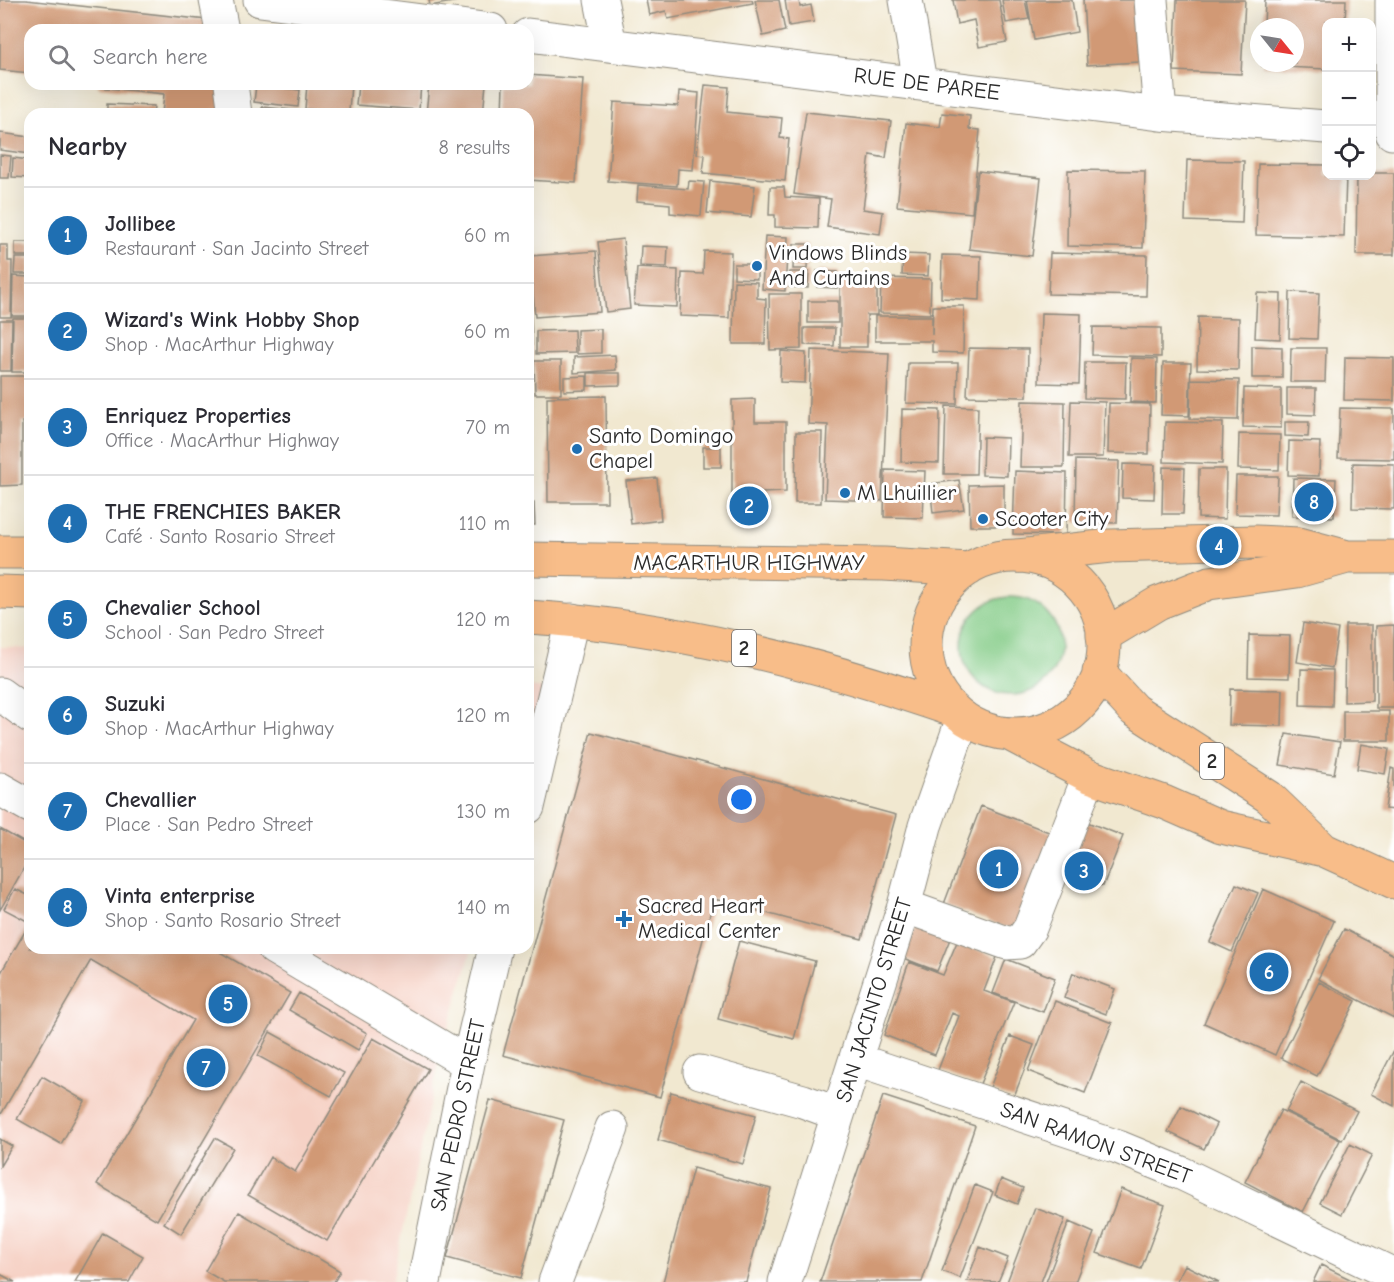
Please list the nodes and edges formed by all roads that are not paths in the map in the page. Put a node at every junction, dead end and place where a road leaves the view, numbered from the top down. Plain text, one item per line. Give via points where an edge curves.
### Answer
1 (216, 0) edge
2 (260, 0) edge
3 (602, 0) edge
4 (906, 0) edge
5 (1151, 0) edge
6 (1392, 0) edge
7 (221, 24) edge
8 (445, 24) edge
9 (534, 36) edge
10 (610, 45) junction
11 (920, 82) junction
12 (232, 90) edge
13 (234, 108) edge
14 (1160, 114) junction
15 (1322, 127) edge
16 (1386, 132) edge
17 (0, 552) edge
18 (24, 552) edge
19 (1018, 556) junction
20 (1347, 557) junction
21 (1394, 557) edge
22 (534, 560) edge
23 (969, 569) junction
24 (0, 592) edge
25 (24, 593) edge
26 (534, 617) edge
27 (572, 620) junction
28 (1103, 636) junction
29 (1099, 672) junction
30 (0, 694) edge
31 (24, 712) edge
32 (958, 714) junction
33 (1008, 734) junction
34 (1089, 776) junction
35 (534, 782) edge
36 (1324, 850) junction
37 (1394, 882) edge
38 (904, 906) junction
39 (284, 954) edge
40 (494, 954) edge
41 (855, 1060) junction
42 (468, 1063) junction
43 (700, 1072) dead end
44 (838, 1114) junction
45 (612, 1128) dead end
46 (1394, 1275) edge
47 (424, 1282) edge
48 (555, 1282) edge
49 (786, 1282) edge

1 - 7 street
2 - 8 street
3 - 10 street
4 - 11 street
5 - 14 street
6 - 16 street
9 - 10 street, RUE DE PAREE
10 - 11 street, RUE DE PAREE
11 - 14 street, RUE DE PAREE
12 - 13 street
14 - 15 street, RUE DE PAREE
17 - 18 main road
19 - 20 main road via 1110,546 1256,542 1299,544
19 - 23 main road, 2 via 992,559
19 - 28 main road, 2 via 1054,565 1077,581 1100,618
20 - 21 main road
20 - 28 main road via 1298,571 1209,583 1158,603
22 - 23 main road, MACARTHUR HIGHWAY / 2 via 884,564
23 - 32 main road, 2 via 947,588 934,607 927,630 929,670 941,696
24 - 25 main road
26 - 27 main road, 2
27 - 32 main road, 2 via 744,648 826,669
27 - 35 street
28 - 29 main road, 2
29 - 33 main road, 2 via 1091,690 1064,719 1040,730
29 - 36 main road, 2 via 1134,710 1269,797
30 - 31 street
32 - 33 main road, 2 via 984,729
32 - 38 street, SAN JACINTO STREET
33 - 34 main road, 2
34 - 36 main road, 2 via 1221,827
34 - 38 street via 1030,928 1020,942 1006,943
36 - 37 main road, 2
38 - 41 street, SAN JACINTO STREET
39 - 42 street
40 - 42 street, SAN PEDRO STREET
41 - 44 street, SAN JACINTO STREET
41 - 46 street, SAN RAMON STREET via 1118,1147
42 - 47 street, SAN PEDRO STREET
43 - 44 street
44 - 49 street, SAN JACINTO STREET
45 - 48 street

